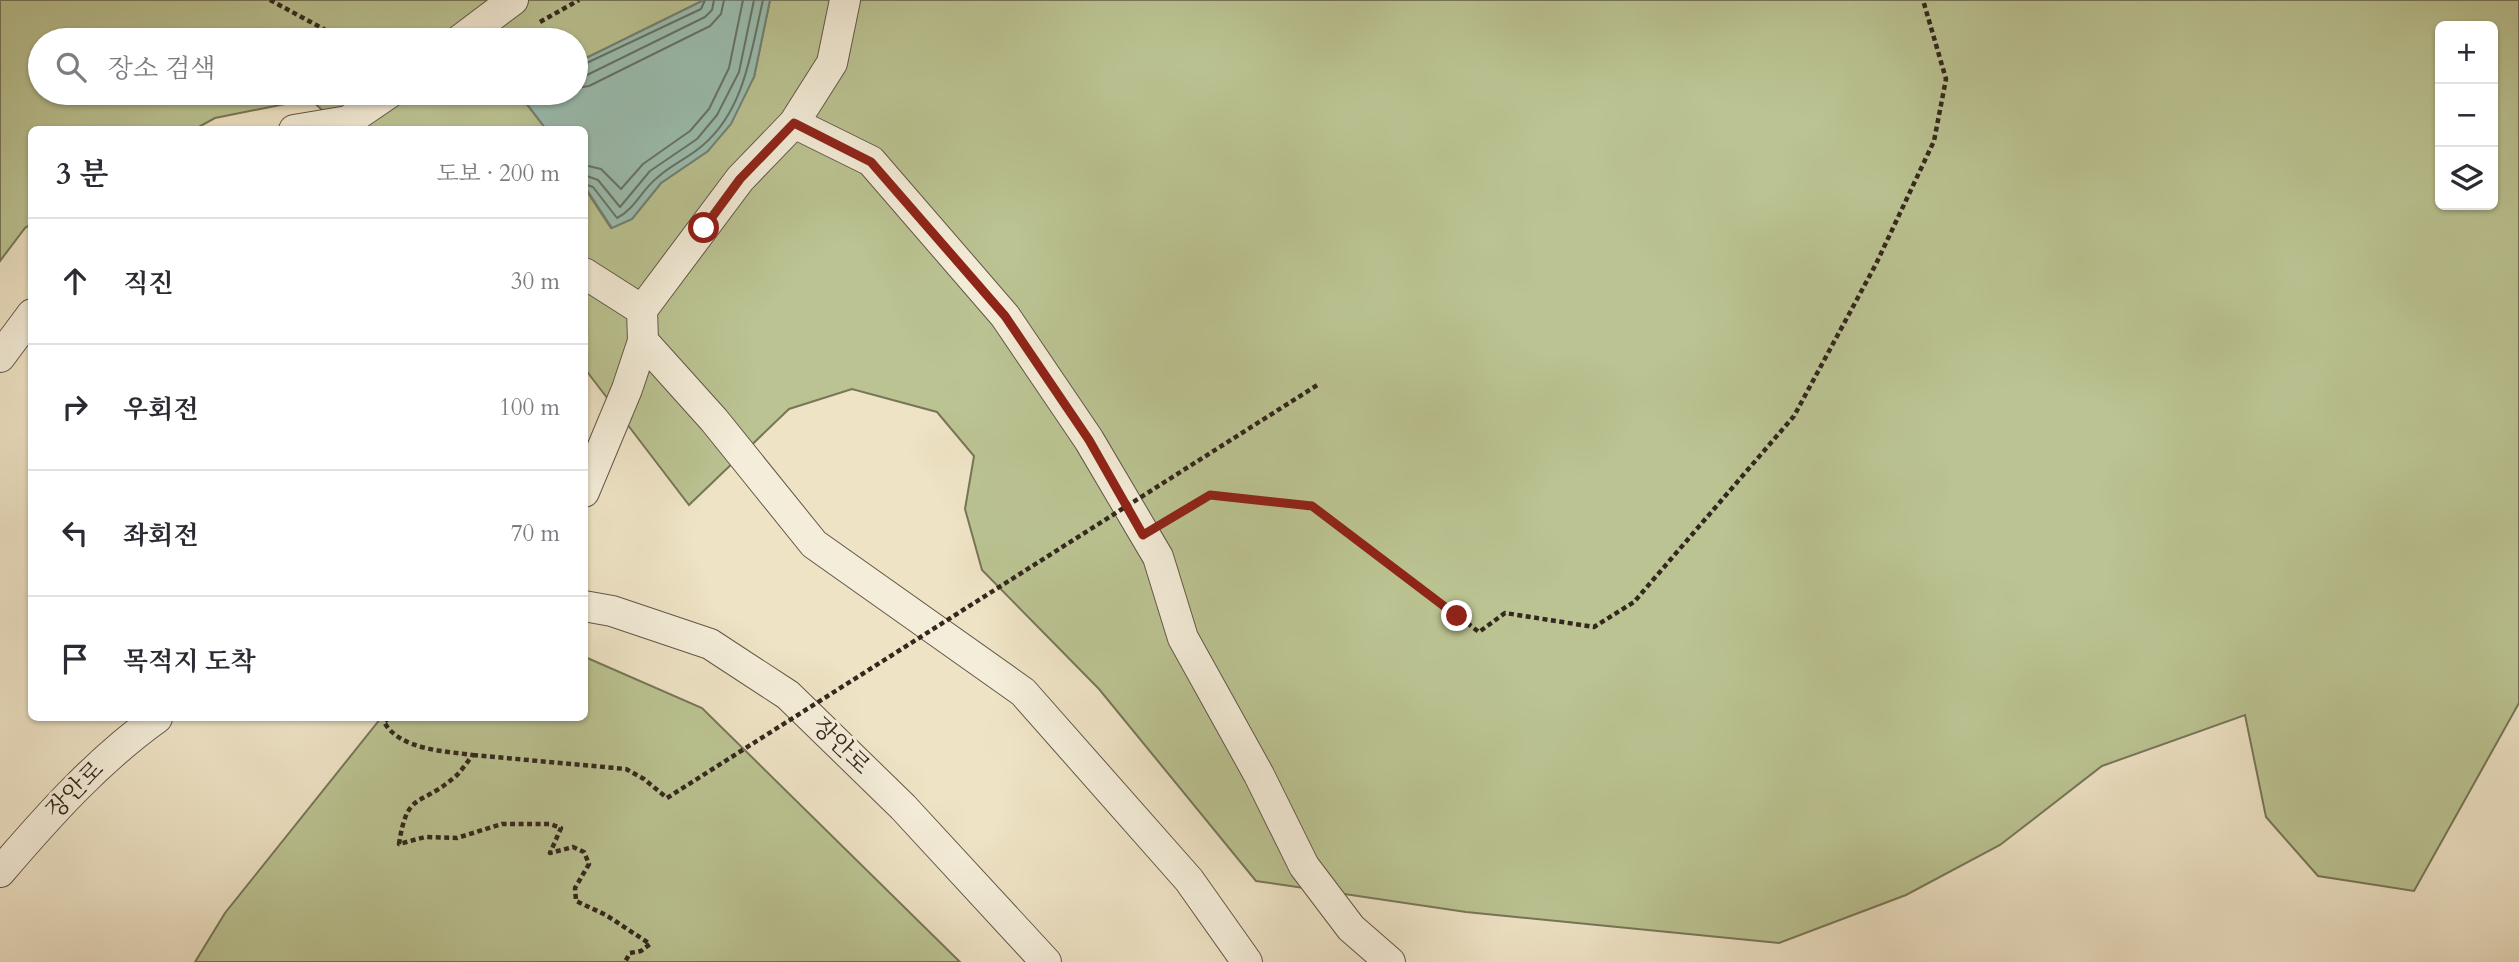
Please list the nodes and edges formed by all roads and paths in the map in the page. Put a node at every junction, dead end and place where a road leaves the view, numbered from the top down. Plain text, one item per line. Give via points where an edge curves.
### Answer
1 (270, 0) edge
2 (513, 0) edge
3 (845, 0) edge
4 (1923, 0) edge
5 (322, 28) edge
6 (476, 28) edge
7 (376, 105) edge
8 (794, 123) junction
9 (354, 125) edge
10 (588, 276) edge
11 (642, 310) junction
12 (28, 319) edge
13 (643, 341) junction
14 (0, 357) edge
15 (1319, 384) dead end
16 (588, 482) edge
17 (1143, 535) junction
18 (588, 607) edge
19 (153, 721) edge
20 (385, 721) edge
21 (473, 755) junction
22 (0, 872) edge
23 (625, 962) edge
24 (1046, 962) edge
25 (1247, 962) edge
26 (1390, 962) edge

1 - 5 path
2 - 6 street
3 - 8 street via 832,63
4 - 17 path via 1946,79 1934,141 1876,264 1794,416 1634,602 1594,627 1505,613 1479,632 1312,506 1210,495
7 - 9 street
8 - 11 street via 740,179
8 - 17 street via 871,162 1005,316 1089,440
10 - 11 street
11 - 13 street
12 - 14 street
13 - 16 street
13 - 25 street via 814,544 1023,692 1189,880
15 - 21 path, bridge via 667,799 626,769
17 - 26 street via 1158,557 1184,638 1304,866 1352,928
18 - 24 street, 장안로 via 709,644 788,695 903,807
19 - 22 street, 장안로 via 124,741 74,790
20 - 21 path via 389,731 400,738 443,753
21 - 23 path via 452,780 415,800 403,819 399,844 425,837 457,838 502,824 562,828 550,853 573,847 584,852 589,864 575,888 576,901 650,944 629,953

